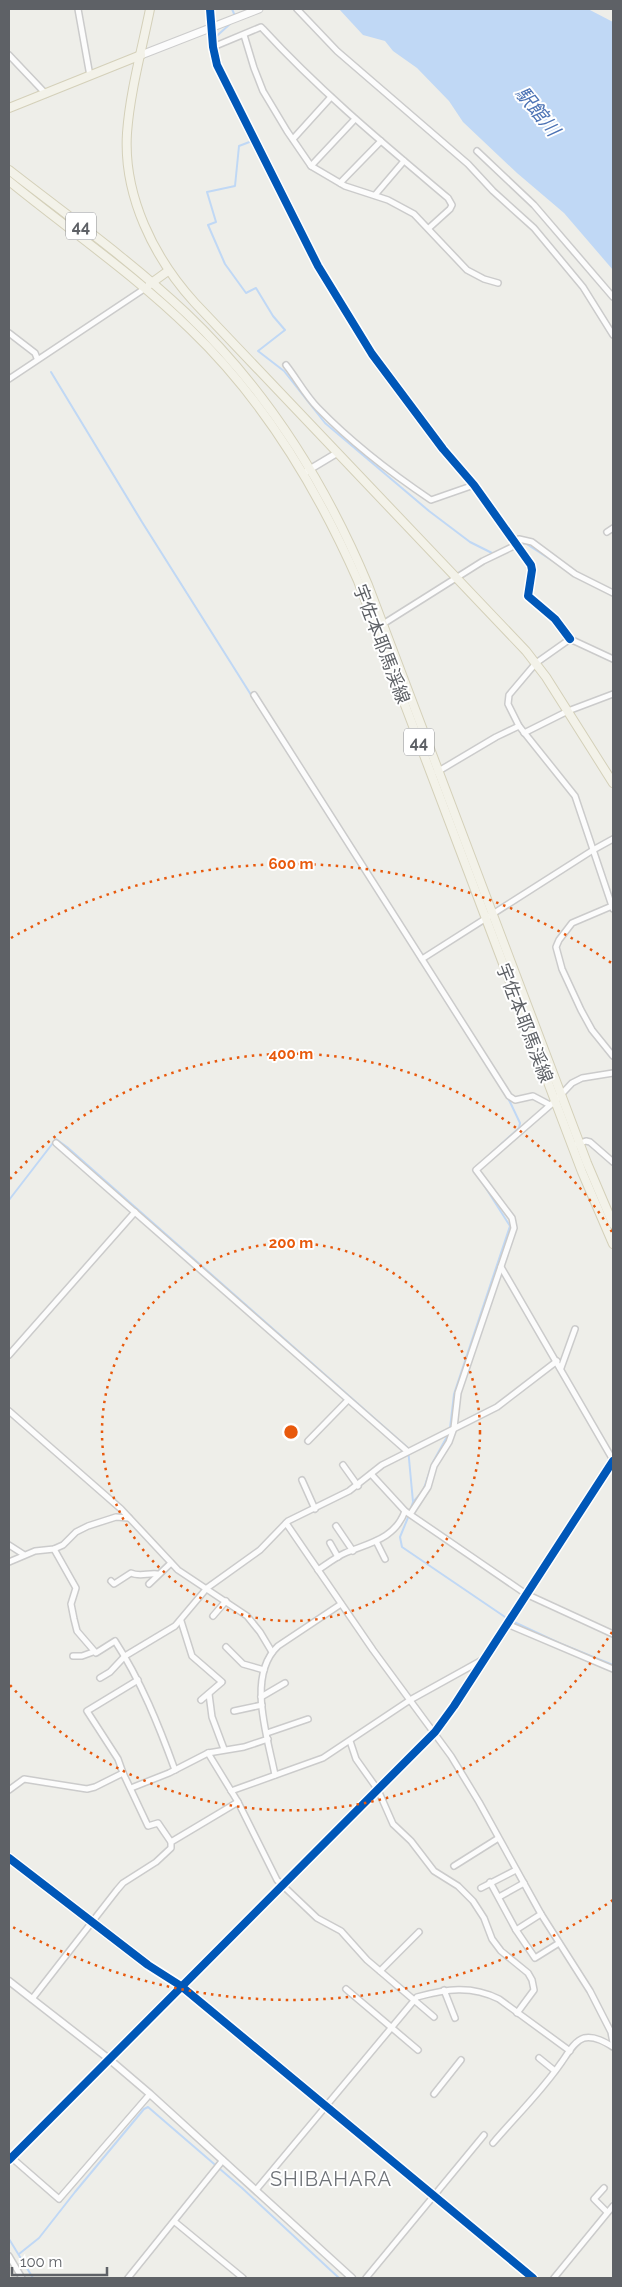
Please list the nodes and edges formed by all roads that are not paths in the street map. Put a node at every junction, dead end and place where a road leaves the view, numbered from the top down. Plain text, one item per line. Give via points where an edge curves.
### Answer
1 (78, 9) edge
2 (150, 9) edge
3 (210, 9) edge
4 (259, 9) edge
5 (297, 9) edge
6 (211, 28) junction
7 (244, 34) junction
8 (213, 47) junction
9 (9, 55) edge
10 (141, 55) junction
11 (90, 76) junction
12 (46, 94) junction
13 (331, 97) junction
14 (9, 108) edge
15 (356, 119) junction
16 (293, 139) junction
17 (381, 141) junction
18 (477, 151) dead end
19 (404, 161) junction
20 (311, 166) junction
21 (9, 170) edge
22 (9, 181) edge
23 (340, 183) junction
24 (374, 196) junction
25 (428, 228) junction
26 (168, 271) junction
27 (152, 283) junction
28 (498, 283) dead end
29 (144, 289) junction
30 (613, 297) edge
31 (9, 333) edge
32 (613, 335) edge
33 (37, 358) junction
34 (286, 365) dead end
35 (9, 379) edge
36 (337, 453) junction
37 (311, 468) junction
38 (304, 473) junction
39 (474, 485) junction
40 (613, 528) edge
41 (607, 532) dead end
42 (515, 544) junction
43 (456, 578) junction
44 (613, 593) edge
45 (383, 624) junction
46 (570, 639) junction
47 (613, 658) edge
48 (536, 664) junction
49 (613, 694) edge
50 (254, 695) dead end
51 (568, 711) junction
52 (519, 726) junction
53 (524, 732) junction
54 (435, 773) junction
55 (612, 778) edge
56 (613, 839) edge
57 (594, 850) junction
58 (613, 908) edge
59 (490, 917) junction
60 (422, 959) junction
61 (613, 1056) edge
62 (613, 1072) edge
63 (561, 1095) junction
64 (552, 1103) junction
65 (56, 1143) dead end
66 (576, 1144) junction
67 (613, 1162) edge
68 (135, 1212) junction
69 (613, 1224) edge
70 (613, 1244) edge
71 (501, 1267) junction
72 (575, 1329) dead end
73 (9, 1355) edge
74 (557, 1361) junction
75 (561, 1368) junction
76 (348, 1400) junction
77 (9, 1412) edge
78 (454, 1428) junction
79 (308, 1441) dead end
80 (407, 1451) junction
81 (613, 1461) edge
82 (342, 1465) dead end
83 (371, 1474) junction
84 (302, 1480) dead end
85 (358, 1486) junction
86 (315, 1509) junction
87 (407, 1512) junction
88 (129, 1518) junction
89 (286, 1524) junction
90 (336, 1526) dead end
91 (376, 1541) junction
92 (330, 1543) dead end
93 (9, 1545) edge
94 (54, 1549) junction
95 (353, 1551) junction
96 (23, 1554) junction
97 (338, 1556) junction
98 (385, 1558) dead end
99 (9, 1562) edge
100 (171, 1563) junction
101 (318, 1570) junction
102 (157, 1574) junction
103 (110, 1581) dead end
104 (149, 1584) dead end
105 (207, 1588) junction
106 (526, 1594) junction
107 (226, 1601) junction
108 (341, 1604) junction
109 (213, 1616) dead end
110 (181, 1621) junction
111 (506, 1624) junction
112 (613, 1634) edge
113 (226, 1647) dead end
114 (93, 1652) junction
115 (272, 1652) junction
116 (73, 1656) dead end
117 (125, 1656) junction
118 (484, 1658) junction
119 (613, 1669) edge
120 (264, 1670) junction
121 (100, 1678) dead end
122 (138, 1680) junction
123 (285, 1683) dead end
124 (209, 1694) junction
125 (261, 1697) junction
126 (201, 1700) dead end
127 (410, 1700) junction
128 (262, 1705) junction
129 (234, 1711) dead end
130 (308, 1719) dead end
131 (434, 1732) junction
132 (267, 1733) junction
133 (268, 1739) junction
134 (350, 1741) junction
135 (224, 1749) junction
136 (208, 1753) junction
137 (175, 1770) junction
138 (123, 1773) junction
139 (275, 1775) junction
140 (131, 1788) junction
141 (9, 1790) edge
142 (378, 1790) junction
143 (231, 1791) junction
144 (238, 1802) junction
145 (497, 1839) junction
146 (172, 1842) junction
147 (9, 1858) edge
148 (454, 1866) dead end
149 (516, 1870) junction
150 (490, 1882) junction
151 (524, 1883) junction
152 (282, 1886) junction
153 (481, 1888) dead end
154 (499, 1897) junction
155 (540, 1914) junction
156 (92, 1922) junction
157 (516, 1930) junction
158 (419, 1932) dead end
159 (559, 1943) junction
160 (380, 1971) junction
161 (9, 1981) edge
162 (181, 1986) junction
163 (346, 1989) dead end
164 (444, 1990) junction
165 (32, 1999) junction
166 (413, 2000) junction
167 (517, 2013) junction
168 (434, 2017) dead end
169 (455, 2018) dead end
170 (390, 2027) junction
171 (613, 2043) edge
172 (613, 2047) edge
173 (418, 2050) dead end
174 (570, 2051) junction
175 (539, 2058) dead end
176 (109, 2059) junction
177 (461, 2060) dead end
178 (555, 2071) junction
179 (150, 2094) junction
180 (434, 2094) dead end
181 (325, 2105) junction
182 (484, 2135) dead end
183 (493, 2142) dead end
184 (10, 2159) edge
185 (223, 2160) junction
186 (604, 2188) dead end
187 (256, 2190) junction
188 (434, 2196) junction
189 (613, 2206) edge
190 (607, 2212) junction
191 (175, 2222) junction
192 (9, 2256) edge
193 (22, 2278) edge
194 (128, 2278) edge
195 (243, 2278) edge
196 (352, 2278) edge
197 (366, 2278) edge
198 (533, 2278) edge
199 (554, 2278) edge

1 - 11 street
2 - 10 main road
3 - 6 street
4 - 6 main road
5 - 32 street via 337,51 468,164 534,228 582,287
6 - 8 street
6 - 10 main road
7 - 8 street
7 - 13 street via 261,27
7 - 16 street via 263,91
8 - 39 street via 217,65 318,266 378,364
9 - 12 street
10 - 11 main road
10 - 26 main road via 128,127 129,164 145,227
11 - 12 main road
12 - 14 main road
13 - 15 street
13 - 16 street
15 - 17 street
15 - 20 street
16 - 20 street
17 - 19 street
17 - 23 street
18 - 30 street via 534,205
19 - 24 street
19 - 25 street via 452,206
20 - 23 street
21 - 27 main road, 宇佐本耶馬渓線 / 44
22 - 29 main road, 宇佐本耶馬渓線 / 44
23 - 24 street
24 - 25 street via 414,214
25 - 28 street via 467,270
26 - 27 main road
26 - 36 main road via 195,304
27 - 29 main road
27 - 37 main road, 宇佐本耶馬渓線 / 44 via 196,323 248,380 287,430
29 - 33 street
29 - 38 main road, 宇佐本耶馬渓線 / 44 via 192,330 232,373
31 - 33 street
33 - 35 street
34 - 39 street via 317,407 344,432 391,472 432,500
36 - 37 street
36 - 43 main road
37 - 38 street
37 - 45 main road, 宇佐本耶馬渓線 / 44 via 351,545
38 - 54 main road, 宇佐本耶馬渓線 / 44 via 358,581
39 - 42 street
40 - 41 street
42 - 43 street
42 - 44 street via 519,538 532,542 574,574
42 - 46 street via 532,567 528,596 555,619
43 - 45 street
43 - 48 main road
45 - 54 main road, 宇佐本耶馬渓線 / 44
46 - 47 street
46 - 48 street
48 - 51 main road
48 - 52 street via 508,698 509,708
49 - 51 street
50 - 60 street
51 - 53 street
51 - 55 main road
52 - 53 street
52 - 54 street
53 - 57 street via 575,796
54 - 59 main road, 宇佐本耶馬渓線 / 44
56 - 57 street
57 - 58 street
57 - 59 street
58 - 61 street via 572,923 556,948 581,1010
59 - 60 street
59 - 63 main road, 宇佐本耶馬渓線 / 44
59 - 64 main road, 宇佐本耶馬渓線 / 44
60 - 64 street via 509,1096 514,1100 533,1096
62 - 63 street via 577,1080
63 - 64 street
63 - 66 main road, 宇佐本耶馬渓線 / 44
64 - 66 main road, 宇佐本耶馬渓線 / 44
64 - 71 street via 476,1170 514,1222
65 - 68 street
66 - 67 street via 590,1142
66 - 69 main road, 宇佐本耶馬渓線 / 44
66 - 70 main road, 宇佐本耶馬渓線 / 44
68 - 73 street
68 - 76 street
71 - 74 street
71 - 78 street via 458,1393
72 - 75 street
74 - 75 street
74 - 78 street via 497,1407
75 - 81 street
76 - 79 street
76 - 80 street
77 - 88 street
78 - 80 street
78 - 87 street via 446,1450 434,1466 428,1487
80 - 83 street
81 - 106 street
82 - 85 street
83 - 85 street
83 - 87 street
84 - 86 street
85 - 86 street
86 - 89 street
87 - 91 street via 395,1528
87 - 106 street
88 - 94 street via 116,1517 88,1526
88 - 100 street
89 - 101 street
89 - 105 street via 260,1550
90 - 95 street
91 - 95 street
91 - 98 street
92 - 97 street
93 - 96 street
94 - 96 street
94 - 114 street via 76,1588 71,1604 77,1632
95 - 97 street
96 - 99 street
97 - 101 street
100 - 102 street
100 - 105 street
101 - 108 street
102 - 103 street via 136,1576 131,1573 114,1584
102 - 104 street
105 - 107 street
105 - 110 street
106 - 111 street
106 - 112 street
107 - 109 street
107 - 115 street via 253,1623
108 - 115 street
108 - 127 street
110 - 117 street
110 - 124 street via 192,1656 222,1682
111 - 118 street
111 - 119 street
113 - 120 street via 243,1664
114 - 116 street
114 - 117 street via 99,1653 116,1641
115 - 120 street
117 - 121 street
117 - 122 street
118 - 127 street
118 - 131 street
120 - 125 street via 260,1683
122 - 137 street
122 - 138 street via 87,1711 118,1759
123 - 125 street
124 - 126 street
124 - 135 street via 212,1717
125 - 128 street
127 - 131 street
127 - 134 street
128 - 129 street
128 - 132 street
130 - 132 street
131 - 142 street
131 - 145 street via 479,1802
132 - 133 street
133 - 135 street
133 - 139 street
134 - 139 street via 316,1762
134 - 142 street via 356,1759
135 - 136 street
136 - 137 street
136 - 143 street
137 - 140 street
138 - 140 street
138 - 141 street via 95,1788 24,1779
139 - 143 street
140 - 146 street via 148,1826 158,1823
142 - 152 street
142 - 167 street via 393,1824 434,1871 465,1893 482,1914 489,1934 501,1951 532,1980 534,1990
143 - 144 street
144 - 146 street
144 - 152 street
145 - 148 street
145 - 149 street
146 - 156 street via 172,1848 156,1862 123,1883
147 - 156 street
149 - 150 street
149 - 151 street
150 - 153 street
150 - 154 street
151 - 154 street
151 - 155 street
152 - 160 street via 317,1918 341,1931
152 - 162 street
154 - 157 street
155 - 157 street
155 - 159 street
156 - 162 street
156 - 165 street
157 - 159 street via 535,1958
158 - 160 street
159 - 171 street via 590,1991 611,2032
160 - 166 street
161 - 165 street
162 - 176 street
162 - 181 street
163 - 170 street
164 - 166 street
164 - 167 street via 456,1988 480,1992 499,1999
164 - 169 street
165 - 176 street
166 - 168 street
166 - 170 street
167 - 174 street
170 - 173 street
170 - 181 street
172 - 174 street via 587,2038 578,2041
174 - 178 street
175 - 178 street
176 - 179 street
176 - 184 street
177 - 180 street
178 - 183 street
179 - 184 street via 59,2198
179 - 185 street
181 - 187 street
181 - 188 street
182 - 188 street
185 - 187 street
185 - 191 street
186 - 190 street via 594,2199
187 - 196 street
188 - 197 street
188 - 198 street
189 - 190 street
190 - 199 street
191 - 194 street
191 - 195 street
192 - 193 street

